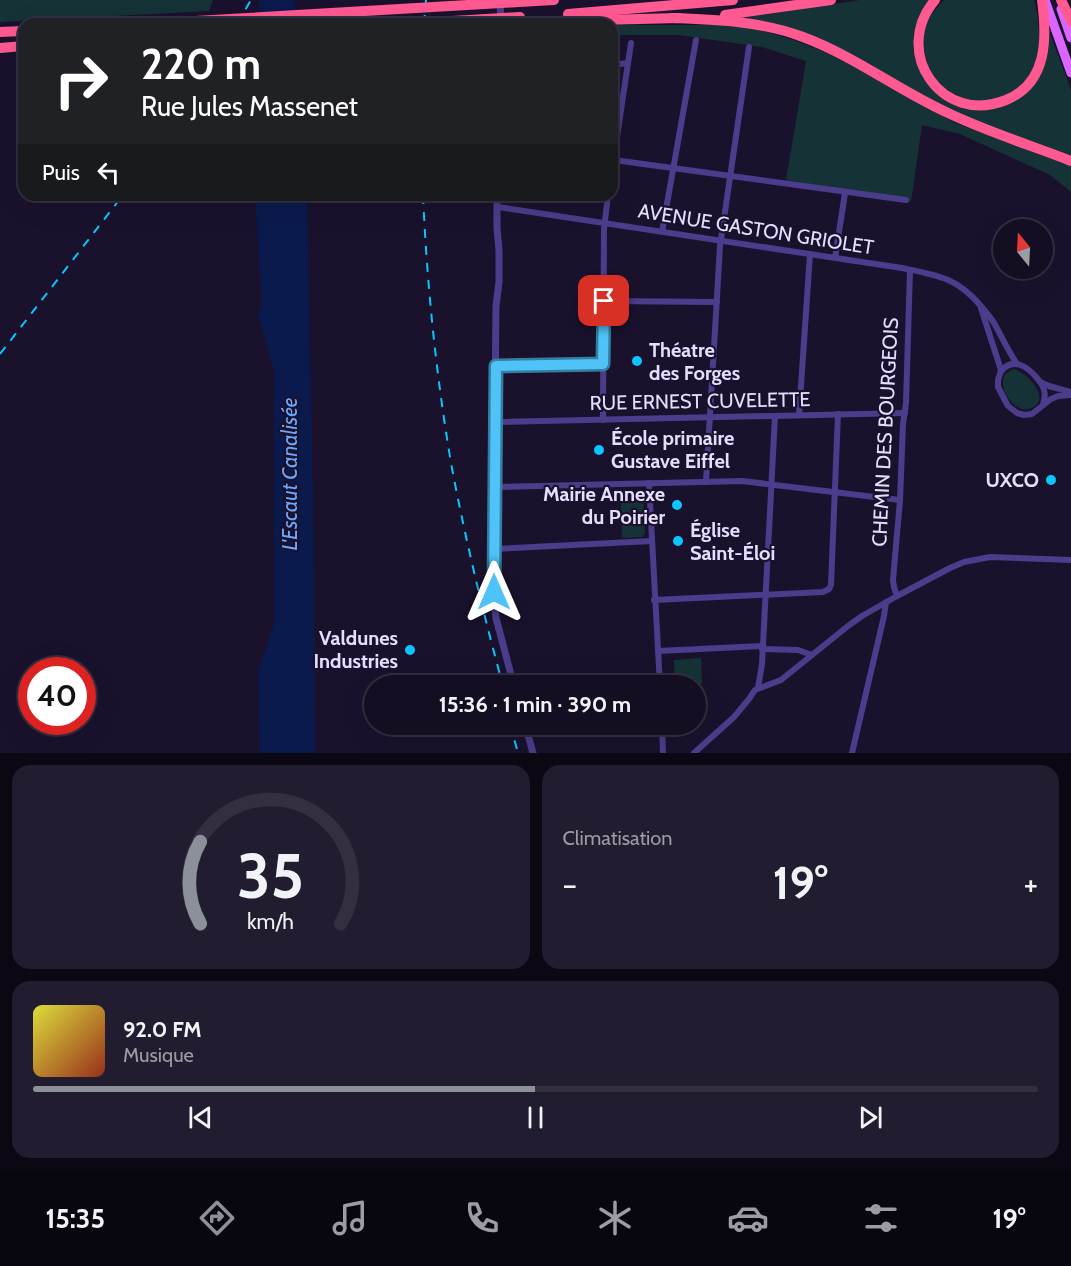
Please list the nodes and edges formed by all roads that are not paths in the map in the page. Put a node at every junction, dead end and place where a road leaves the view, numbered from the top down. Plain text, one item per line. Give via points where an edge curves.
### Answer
1 (500, 0) edge
2 (554, 0) edge
3 (733, 0) edge
4 (831, 0) edge
5 (935, 0) edge
6 (1044, 0) edge
7 (1059, 0) edge
8 (246, 18) edge
9 (501, 18) edge
10 (531, 18) edge
11 (618, 18) edge
12 (673, 18) junction
13 (1071, 21) edge
14 (18, 31) edge
15 (0, 32) edge
16 (1071, 38) edge
17 (696, 40) dead end
18 (631, 43) dead end
19 (18, 46) edge
20 (749, 47) dead end
21 (0, 48) edge
22 (628, 63) junction
23 (618, 64) edge
24 (1071, 73) edge
25 (618, 132) edge
26 (618, 161) edge
27 (1071, 161) edge
28 (673, 168) junction
29 (729, 177) junction
30 (844, 193) junction
31 (906, 200) dead end
32 (498, 201) edge
33 (607, 201) edge
34 (498, 207) junction
35 (604, 223) junction
36 (662, 232) junction
37 (721, 241) junction
38 (810, 254) junction
39 (835, 258) junction
40 (910, 270) junction
41 (604, 301) junction
42 (717, 302) junction
43 (980, 304) junction
44 (603, 364) junction
45 (1017, 364) junction
46 (496, 366) junction
47 (1000, 371) junction
48 (1040, 382) junction
49 (1071, 393) edge
50 (1043, 405) junction
51 (905, 413) junction
52 (838, 414) junction
53 (800, 415) junction
54 (775, 416) junction
55 (710, 417) junction
56 (603, 420) junction
57 (495, 422) junction
58 (706, 482) junction
59 (649, 483) junction
60 (771, 484) junction
61 (495, 488) junction
62 (835, 492) junction
63 (900, 500) junction
64 (652, 541) junction
65 (494, 549) junction
66 (1071, 560) edge
67 (765, 595) junction
68 (897, 596) junction
69 (654, 600) junction
70 (886, 602) junction
71 (762, 647) junction
72 (658, 651) junction
73 (812, 655) junction
74 (511, 675) edge
75 (659, 675) edge
76 (758, 688) junction
77 (528, 735) edge
78 (662, 735) edge
79 (533, 753) edge
80 (663, 753) edge
81 (694, 753) edge
82 (852, 753) edge

1 - 9 street
2 - 8 highway, bridge
3 - 10 highway
4 - 12 highway
5 - 6 highway via 920,28 923,66 934,85 948,97 981,106 1011,98 1035,77 1043,47
6 - 24 main road
7 - 13 highway
7 - 16 main road
11 - 12 highway
12 - 27 highway via 734,21 803,37 950,114
14 - 15 highway
17 - 28 street
18 - 22 street
19 - 21 highway
20 - 29 street
22 - 23 street
22 - 25 street
26 - 28 street
28 - 29 street
28 - 36 street
29 - 30 street
29 - 37 street
30 - 31 street
30 - 39 street
32 - 34 street
33 - 35 street
34 - 35 street, AVENUE GASTON GRIOLET
34 - 46 street
35 - 36 street, AVENUE GASTON GRIOLET
35 - 41 street
36 - 37 street, AVENUE GASTON GRIOLET
37 - 38 street, AVENUE GASTON GRIOLET
37 - 42 street
38 - 39 street, AVENUE GASTON GRIOLET
38 - 53 street
39 - 40 street, AVENUE GASTON GRIOLET
40 - 43 street, AVENUE GASTON GRIOLET via 954,282
40 - 51 street, CHEMIN DES BOURGEOIS
41 - 42 street
41 - 44 street
42 - 55 street
43 - 45 street, AVENUE GASTON GRIOLET
43 - 47 street
44 - 46 street
44 - 56 street
45 - 47 street
45 - 48 street
46 - 57 street
47 - 50 street via 998,387 1011,409 1028,415
48 - 49 street
48 - 50 street via 1045,393
49 - 50 street
51 - 52 street, RUE ERNEST CUVELETTE
51 - 63 street, CHEMIN DES BOURGEOIS
52 - 53 street, RUE ERNEST CUVELETTE
52 - 62 street
53 - 54 street, RUE ERNEST CUVELETTE
54 - 55 street, RUE ERNEST CUVELETTE
54 - 60 street
55 - 56 street, RUE ERNEST CUVELETTE
55 - 58 street
56 - 57 street, RUE ERNEST CUVELETTE
57 - 61 street
58 - 59 street
58 - 60 street
59 - 61 street
59 - 64 street
60 - 62 street
60 - 67 street
61 - 65 street
62 - 63 street
62 - 67 street via 831,585 827,591
63 - 68 street, CHEMIN DES BOURGEOIS via 893,580
64 - 65 street
64 - 69 street
65 - 74 street via 495,613
66 - 68 street via 999,556 978,559 954,566
67 - 69 street
67 - 71 street
68 - 70 street
69 - 72 street
70 - 73 street
70 - 82 street
71 - 72 street
71 - 73 street
71 - 76 street
72 - 75 street
73 - 76 street via 781,680
76 - 81 street via 734,717
77 - 79 street
78 - 80 street

